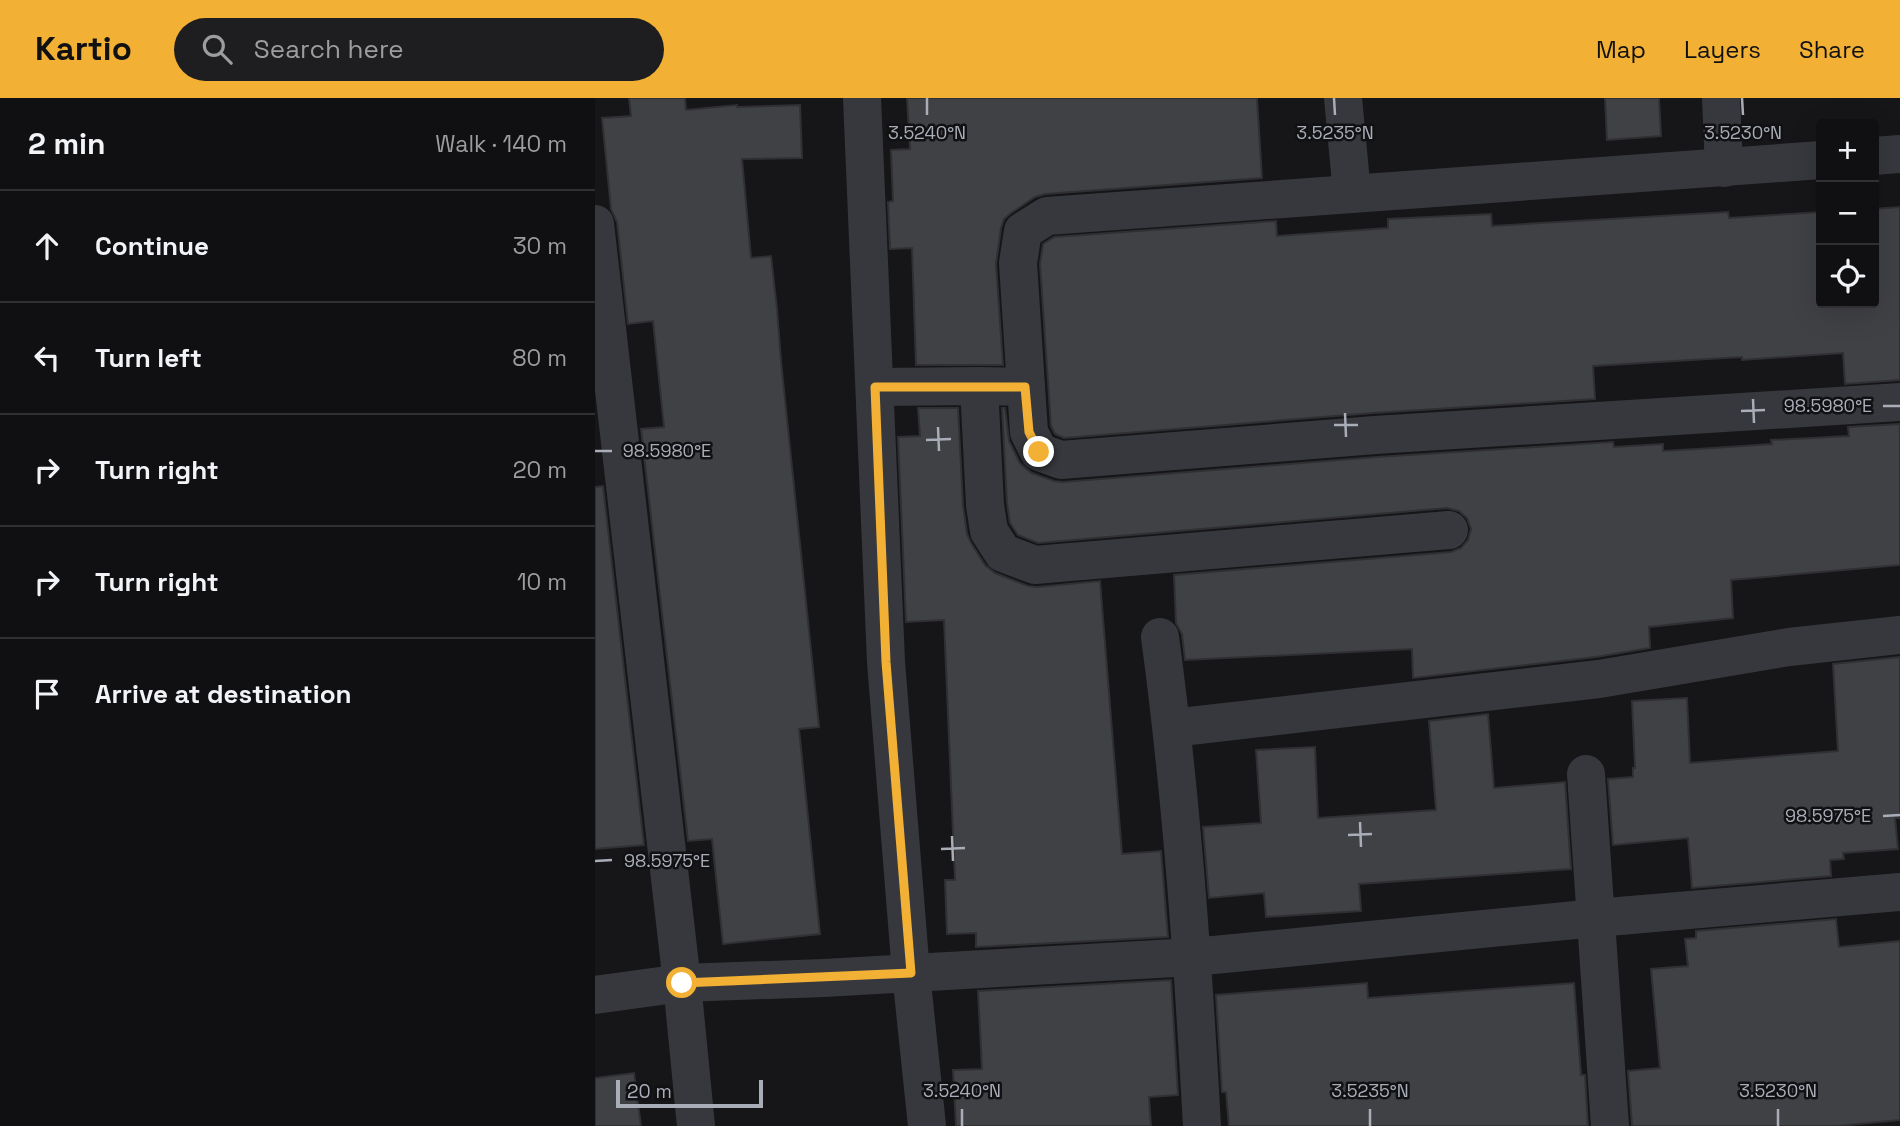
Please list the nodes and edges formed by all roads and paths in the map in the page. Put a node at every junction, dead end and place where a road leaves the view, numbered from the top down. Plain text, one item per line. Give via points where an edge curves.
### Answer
1 (862, 98) edge
2 (1343, 98) edge
3 (1721, 98) edge
4 (1900, 154) edge
5 (1879, 156) edge
6 (1816, 160) edge
7 (1724, 167) junction
8 (1352, 193) junction
9 (595, 224) edge
10 (979, 386) junction
11 (875, 387) junction
12 (1025, 387) junction
13 (1900, 402) edge
14 (1449, 530) dead end
15 (1900, 635) edge
16 (1160, 637) dead end
17 (1172, 728) junction
18 (1586, 774) dead end
19 (1900, 892) edge
20 (1596, 918) junction
21 (1193, 957) junction
22 (911, 973) junction
23 (682, 983) junction
24 (595, 995) edge
25 (696, 1126) edge
26 (927, 1126) edge
27 (1202, 1126) edge
28 (1610, 1126) edge

1 - 11 street
2 - 8 street
3 - 7 street
4 - 5 street
6 - 7 street
7 - 8 street
8 - 12 street via 1047,216 1023,231 1018,263
9 - 23 street
10 - 11 street
10 - 12 street
10 - 14 street via 989,531 1003,552 1035,565
11 - 22 street via 886,662
12 - 13 street via 1029,432 1039,452 1061,460
15 - 17 street via 1789,647 1599,679
16 - 17 street
17 - 21 street
18 - 20 street
19 - 20 street
20 - 21 street
20 - 28 street
21 - 22 street
21 - 27 street
22 - 23 street
22 - 26 street
23 - 24 street
23 - 25 street

